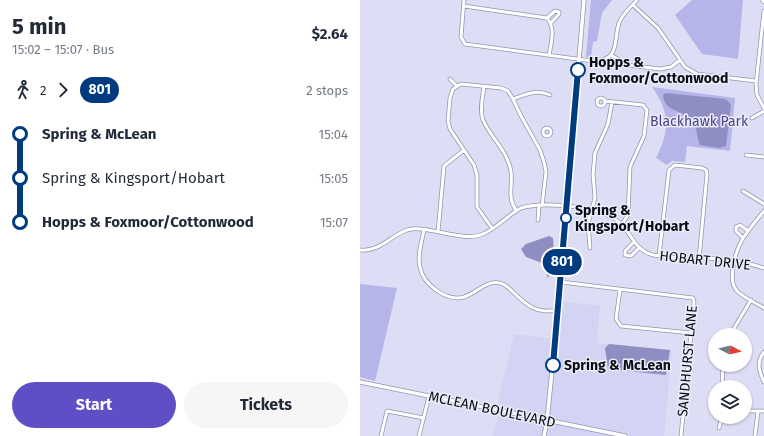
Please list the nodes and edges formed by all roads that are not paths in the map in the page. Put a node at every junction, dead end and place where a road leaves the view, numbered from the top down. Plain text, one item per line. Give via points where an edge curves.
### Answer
1 (464, 0) edge
2 (584, 0) edge
3 (637, 0) edge
4 (633, 5) junction
5 (464, 6) junction
6 (764, 10) edge
7 (547, 18) junction
8 (551, 23) junction
9 (611, 55) junction
10 (549, 56) junction
11 (579, 60) junction
12 (680, 60) junction
13 (450, 80) dead end
14 (756, 81) junction
15 (457, 86) junction
16 (484, 86) junction
17 (550, 96) dead end
18 (513, 99) junction
19 (605, 101) dead end
20 (612, 102) junction
21 (764, 110) edge
22 (752, 118) dead end
23 (544, 134) dead end
24 (535, 139) junction
25 (464, 150) junction
26 (746, 155) dead end
27 (764, 157) edge
28 (744, 191) dead end
29 (764, 204) edge
30 (541, 206) junction
31 (567, 207) junction
32 (516, 210) junction
33 (591, 210) junction
34 (764, 211) edge
35 (538, 220) dead end
36 (622, 224) junction
37 (492, 228) junction
38 (424, 230) junction
39 (747, 230) junction
40 (438, 232) junction
41 (742, 237) junction
42 (634, 242) junction
43 (590, 248) dead end
44 (639, 248) junction
45 (360, 250) edge
46 (659, 256) junction
47 (699, 259) junction
48 (734, 261) junction
49 (764, 268) edge
50 (561, 282) junction
51 (620, 290) junction
52 (751, 300) junction
53 (764, 308) edge
54 (558, 310) junction
55 (734, 328) edge
56 (691, 333) junction
57 (764, 352) edge
58 (360, 382) edge
59 (764, 382) edge
60 (429, 396) junction
61 (764, 411) edge
62 (752, 412) edge
63 (758, 412) junction
64 (424, 418) junction
65 (547, 421) junction
66 (720, 424) edge
67 (719, 428) dead end
68 (755, 435) dead end
69 (381, 436) edge
70 (419, 436) edge
71 (544, 436) edge
72 (625, 436) edge
73 (681, 436) edge

1 - 5 street
2 - 11 main road
3 - 4 street
4 - 9 street via 620,21 616,47
4 - 12 street via 658,28
5 - 7 street
5 - 10 street via 461,37 465,44
6 - 14 street
7 - 8 street
7 - 8 street via 554,11 559,12
8 - 10 street
9 - 11 street via 597,61
9 - 12 street via 628,65 660,69 671,67
10 - 11 street
11 - 31 main road
12 - 14 street via 697,74
13 - 15 street
14 - 21 street via 757,95
15 - 16 street via 466,83
15 - 25 street via 450,98 448,121 450,130
16 - 18 street via 508,91
16 - 32 street via 483,119 508,161 511,172 510,198
17 - 18 street via 546,93 529,92
18 - 24 street
19 - 20 street
20 - 33 street via 608,124 595,153 595,198
20 - 36 street via 643,105 647,110 644,136 630,168 628,215
21 - 22 street
23 - 24 street
24 - 30 street via 546,172
25 - 37 street via 477,174 477,207
25 - 40 street via 444,166
26 - 27 street
28 - 29 street
30 - 31 street, HOBART DRIVE
30 - 32 street, HOBART DRIVE via 528,206
30 - 35 street
31 - 33 street, HOBART DRIVE
31 - 50 main road
32 - 37 street
33 - 36 street, HOBART DRIVE
33 - 43 street via 588,223
34 - 39 street
36 - 42 street, HOBART DRIVE
37 - 40 street via 484,234 475,236
38 - 40 street
38 - 45 street via 407,230 376,249
38 - 54 street via 420,268 438,292 446,296 460,297 485,285 502,283 530,308
39 - 41 street
39 - 41 street via 740,225 736,227 736,231
41 - 48 street
42 - 44 street, HOBART DRIVE
42 - 44 street via 625,251 625,255 630,256
44 - 46 street, HOBART DRIVE
46 - 47 street, HOBART DRIVE
46 - 47 street via 670,167 675,165 706,170
47 - 48 street, HOBART DRIVE
48 - 49 street, HOBART DRIVE
48 - 52 street via 734,286
50 - 51 street, SANDHURST LANE
50 - 54 main road
51 - 56 street via 616,319 621,326
51 - 56 street, SANDHURST LANE via 693,298
52 - 53 street
52 - 55 street
54 - 65 main road
56 - 73 street, SANDHURST LANE
57 - 59 street via 758,367
58 - 60 main road, MCLEAN BOULEVARD
60 - 64 street
60 - 65 main road, MCLEAN BOULEVARD
61 - 63 street
62 - 63 street
63 - 68 street
64 - 69 street via 388,411
64 - 70 street
65 - 71 main road
65 - 72 main road, MCLEAN BOULEVARD
66 - 67 street

